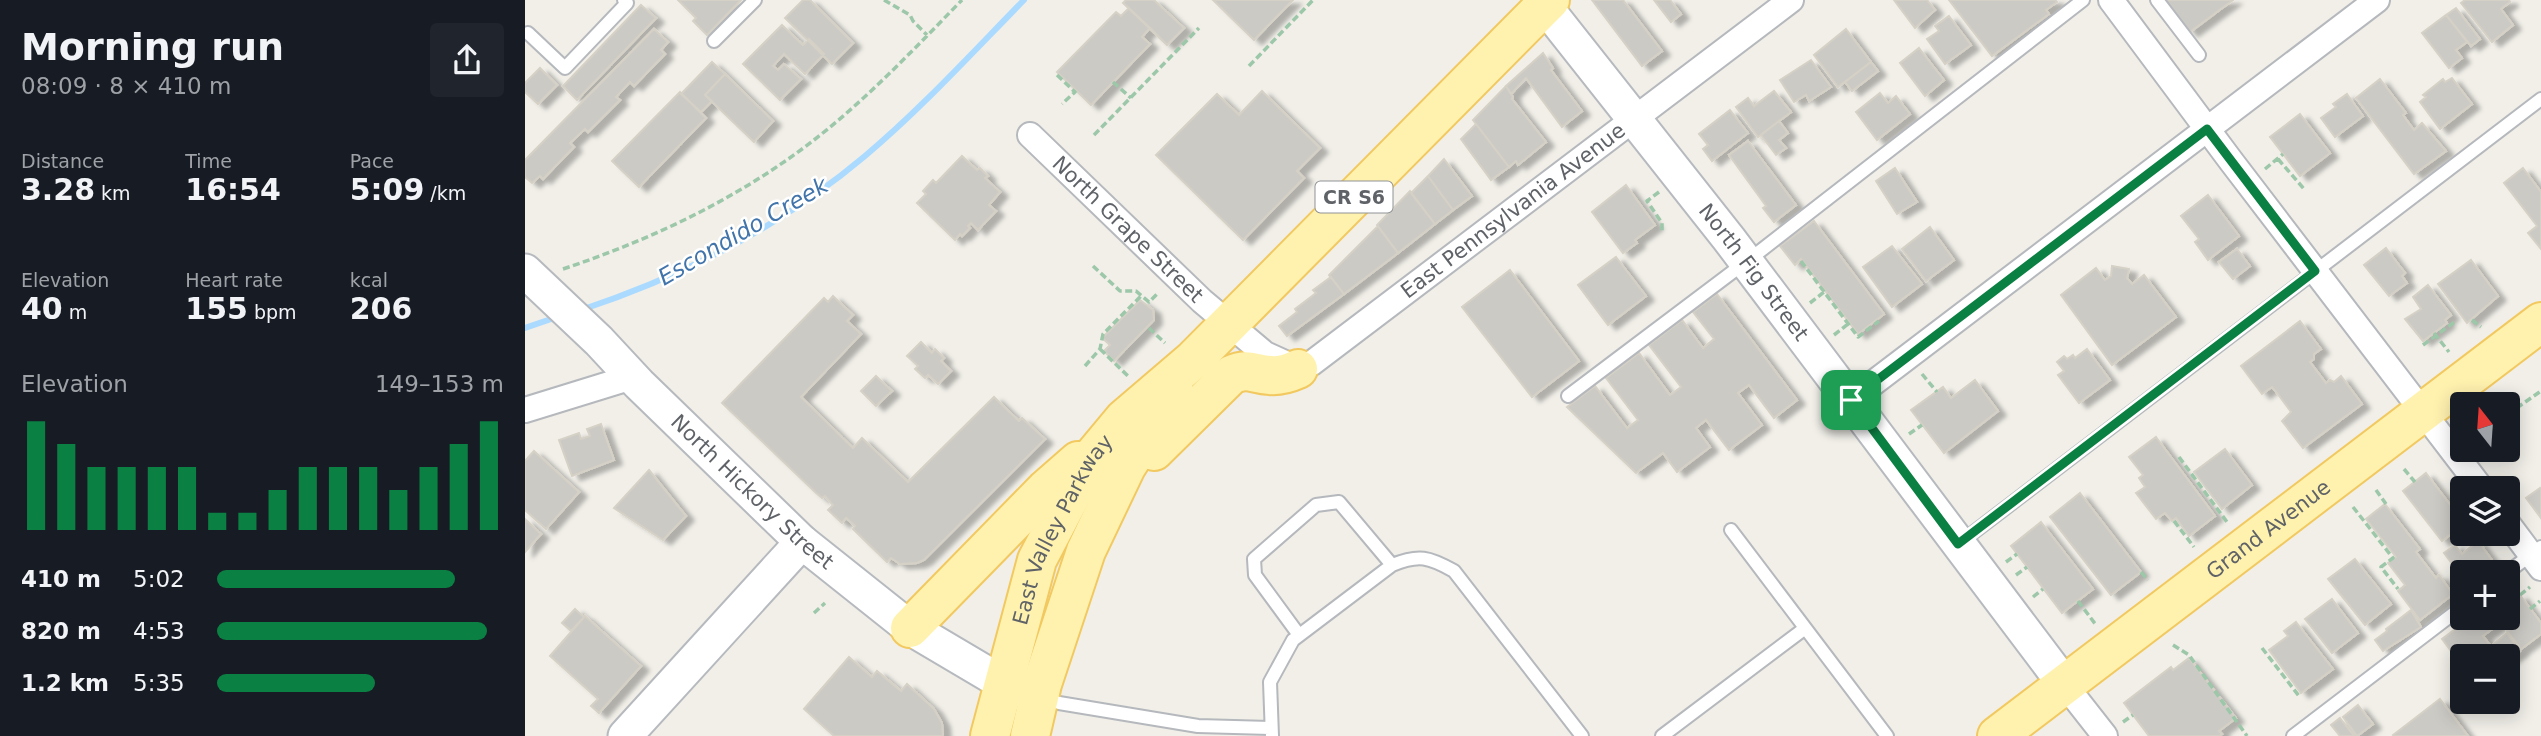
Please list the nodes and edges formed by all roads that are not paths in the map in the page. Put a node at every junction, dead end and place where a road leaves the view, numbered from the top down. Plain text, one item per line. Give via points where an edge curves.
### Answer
1 (624, 0) edge
2 (755, 0) edge
3 (1791, 0) edge
4 (2083, 0) edge
5 (2111, 0) edge
6 (2157, 0) edge
7 (2377, 0) edge
8 (1545, 2) edge
9 (528, 33) dead end
10 (714, 41) dead end
11 (2199, 55) dead end
12 (2541, 99) edge
13 (1635, 118) junction
14 (2207, 129) junction
15 (1030, 135) dead end
16 (1746, 262) junction
17 (2315, 271) junction
18 (532, 278) edge
19 (2541, 322) edge
20 (1230, 323) junction
21 (1179, 351) junction
22 (1298, 369) junction
23 (632, 376) junction
24 (1568, 397) dead end
25 (1851, 400) junction
26 (525, 410) edge
27 (2423, 412) junction
28 (1112, 433) junction
29 (2472, 476) edge
30 (1112, 496) junction
31 (1731, 530) dead end
32 (2520, 541) edge
33 (802, 542) junction
34 (1958, 544) junction
35 (2536, 564) edge
36 (1392, 565) junction
37 (2450, 616) edge
38 (910, 628) junction
39 (1804, 629) junction
40 (1299, 635) junction
41 (1003, 683) junction
42 (2065, 685) junction
43 (1033, 721) edge
44 (2113, 730) edge
45 (1271, 732) edge
46 (625, 736) edge
47 (990, 736) edge
48 (1583, 736) edge
49 (1662, 736) edge
50 (1887, 736) edge
51 (1997, 736) edge
52 (2293, 736) edge

1 - 9 lane via 627,3 565,68
2 - 10 lane
3 - 13 street, East Pennsylvania Avenue
4 - 16 lane
5 - 14 street
6 - 11 lane
7 - 14 street
8 - 13 street, North Fig Street
8 - 20 main road, East Valley Parkway / CR S6
12 - 17 lane
13 - 16 street, North Fig Street
13 - 22 street, East Pennsylvania Avenue via 1312,363
14 - 17 street
14 - 25 street
15 - 20 street, North Grape Street
16 - 24 lane
16 - 25 street, North Fig Street
17 - 27 street
17 - 34 lane
18 - 23 street, North Hickory Street
19 - 27 main road, Grand Avenue
20 - 21 main road, East Valley Parkway / CR S6
20 - 22 street via 1265,354
21 - 28 main road, East Valley Parkway / CR S6
21 - 30 main road, East Valley Parkway / CR S6
22 - 30 main road via 1269,375 1244,370 1231,375
23 - 26 street
23 - 33 street, North Hickory Street
25 - 34 street, North Fig Street
27 - 29 street
27 - 42 main road, Grand Avenue
28 - 38 main road via 1046,489
28 - 41 main road, East Valley Parkway / CR S6 via 1089,461 1037,559
30 - 43 main road, East Valley Parkway / CR S6 via 1077,574
31 - 39 lane
32 - 35 street
33 - 38 street, North Hickory Street
33 - 46 street
34 - 42 street, North Fig Street
36 - 40 lane
36 - 40 lane via 1339,502 1316,505 1254,559 1255,575
36 - 48 lane via 1429,558 1454,571
37 - 52 lane
38 - 41 street, North Hickory Street
39 - 49 lane
39 - 50 lane
40 - 45 lane via 1270,682
41 - 43 street, North Hickory Street
41 - 47 main road, East Valley Parkway / CR S6
42 - 44 street
42 - 51 main road, Grand Avenue
43 - 45 lane via 1059,703 1198,726

